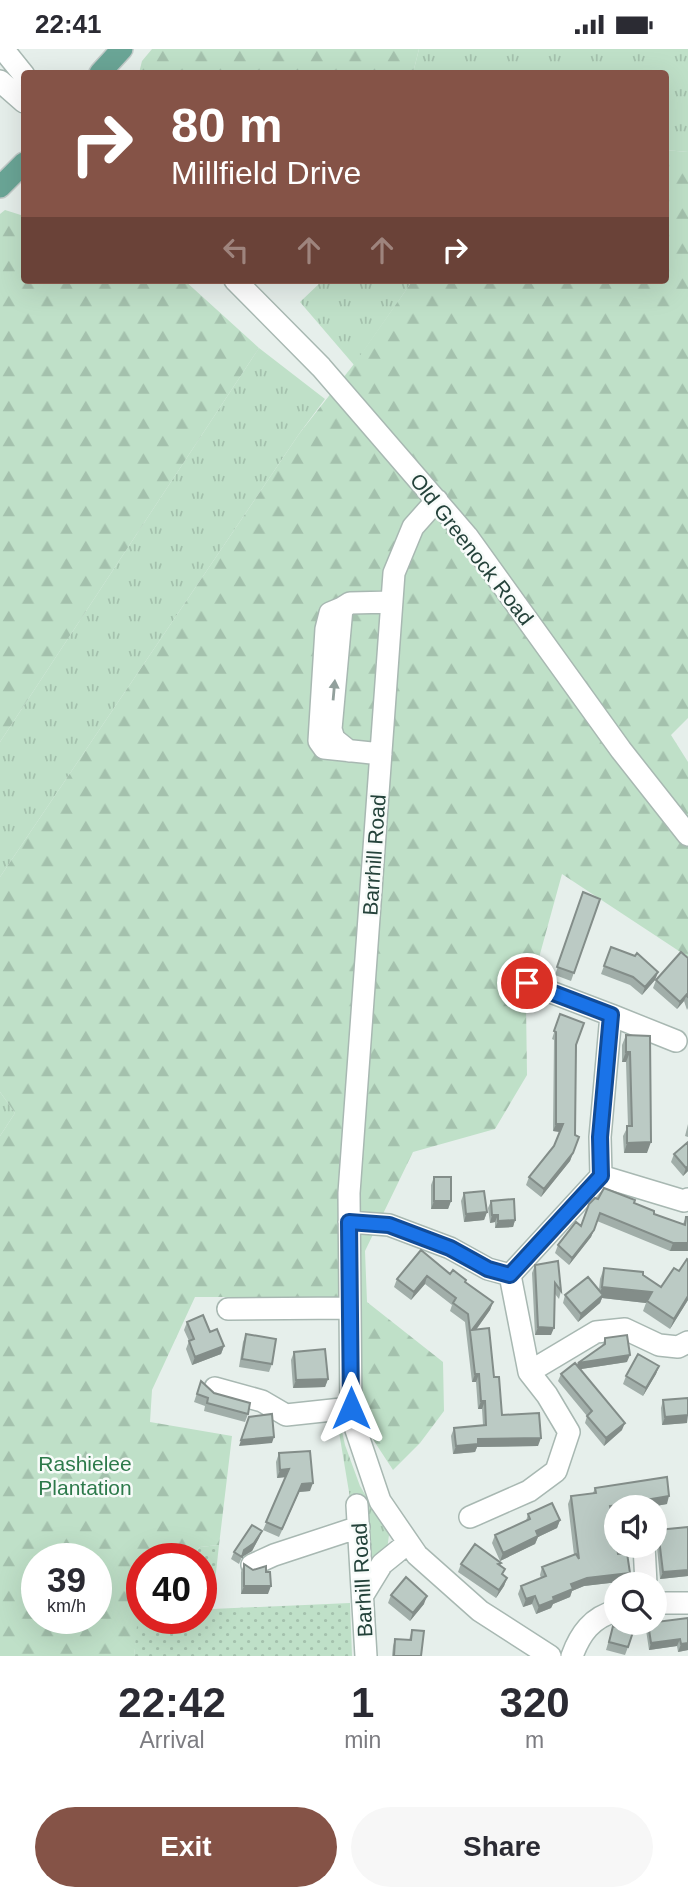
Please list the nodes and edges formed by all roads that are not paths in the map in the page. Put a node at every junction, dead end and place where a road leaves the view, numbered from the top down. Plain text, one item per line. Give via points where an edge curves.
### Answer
1 (3, 49) edge
2 (122, 49) edge
3 (135, 49) edge
4 (103, 70) edge
5 (120, 70) edge
6 (21, 71) edge
7 (0, 81) edge
8 (21, 99) edge
9 (21, 166) edge
10 (21, 177) edge
11 (1, 186) edge
12 (239, 284) edge
13 (437, 499) junction
14 (392, 601) junction
15 (381, 754) junction
16 (688, 835) edge
17 (527, 983) dead end
18 (611, 1015) junction
19 (676, 1041) dead end
20 (601, 1176) junction
21 (688, 1199) edge
22 (349, 1222) junction
23 (510, 1275) junction
24 (350, 1308) junction
25 (228, 1309) dead end
26 (688, 1342) edge
27 (528, 1372) junction
28 (215, 1388) dead end
29 (351, 1408) junction
30 (357, 1505) dead end
31 (470, 1517) dead end
32 (359, 1527) junction
33 (408, 1543) junction
34 (252, 1565) dead end
35 (363, 1595) junction
36 (667, 1603) edge
37 (688, 1603) edge
38 (604, 1616) edge
39 (366, 1656) edge
40 (550, 1656) edge
41 (572, 1656) edge

1 - 6 street
2 - 4 main road
3 - 5 main road
7 - 8 street
9 - 11 main road
10 - 11 main road
12 - 13 street, Old Greenock Road via 321,367
13 - 14 street, Barrhill Road via 413,527 394,573
13 - 16 street, Old Greenock Road
14 - 15 street, Barrhill Road
14 - 15 street via 350,603 342,608 331,729 334,739 349,751
15 - 22 street, Barrhill Road
17 - 18 street
18 - 19 street
18 - 20 street
20 - 21 street
20 - 23 street
22 - 23 street via 389,1225
22 - 24 street, Barrhill Road
23 - 27 street
24 - 25 street
24 - 29 street, Barrhill Road
26 - 27 street via 678,1347 659,1345 625,1329 596,1332
27 - 31 street via 569,1432 556,1471 529,1491
28 - 29 street via 262,1401 286,1415
29 - 33 street, Barrhill Road via 380,1501
30 - 32 street, Barhill Road
32 - 34 street
32 - 35 street, Barhill Road
33 - 35 street via 382,1564
33 - 40 street, Barrhill Road via 480,1611
35 - 39 street, Barhill Road
36 - 37 street
38 - 41 street via 582,1634

